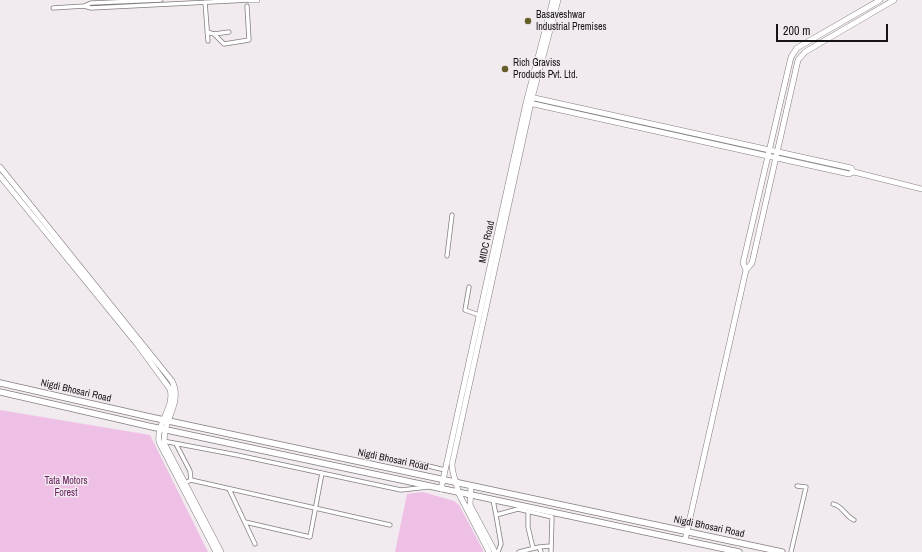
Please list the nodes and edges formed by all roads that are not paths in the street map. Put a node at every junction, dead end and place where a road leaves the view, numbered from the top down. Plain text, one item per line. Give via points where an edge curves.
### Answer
1 (161, 0) edge
2 (250, 0) edge
3 (256, 0) edge
4 (553, 0) edge
5 (558, 0) edge
6 (880, 0) edge
7 (894, 0) edge
8 (205, 2) junction
9 (84, 6) junction
10 (247, 6) dead end
11 (53, 8) dead end
12 (553, 9) junction
13 (207, 32) junction
14 (229, 32) dead end
15 (214, 34) junction
16 (208, 41) dead end
17 (788, 65) junction
18 (795, 67) junction
19 (530, 97) junction
20 (528, 103) junction
21 (768, 153) junction
22 (775, 155) junction
23 (0, 167) edge
24 (0, 176) edge
25 (922, 188) edge
26 (452, 215) dead end
27 (447, 256) dead end
28 (746, 270) junction
29 (489, 284) junction
30 (469, 287) dead end
31 (480, 315) junction
32 (0, 383) edge
33 (0, 392) edge
34 (163, 420) junction
35 (170, 420) junction
36 (160, 429) junction
37 (166, 430) junction
38 (161, 440) junction
39 (176, 444) junction
40 (239, 446) junction
41 (237, 455) junction
42 (416, 463) dead end
43 (445, 470) junction
44 (322, 473) junction
45 (191, 480) junction
46 (443, 480) junction
47 (457, 483) junction
48 (183, 484) junction
49 (431, 486) junction
50 (471, 486) junction
51 (797, 486) dead end
52 (441, 488) junction
53 (230, 489) junction
54 (458, 492) junction
55 (469, 494) junction
56 (493, 500) junction
57 (833, 504) dead end
58 (316, 508) junction
59 (520, 508) junction
60 (528, 512) junction
61 (496, 515) junction
62 (854, 520) dead end
63 (245, 522) junction
64 (390, 525) dead end
65 (687, 532) junction
66 (685, 540) junction
67 (255, 544) dead end
68 (550, 546) junction
69 (539, 547) junction
70 (533, 548) junction
71 (216, 552) edge
72 (221, 552) edge
73 (489, 552) edge
74 (495, 552) edge
75 (498, 552) edge
76 (519, 552) edge
77 (540, 552) edge
78 (551, 552) edge
79 (739, 552) edge
80 (782, 552) edge
81 (791, 552) edge

1 - 9 street via 91,3
2 - 3 street
2 - 8 street
4 - 12 street
5 - 12 street
6 - 17 street via 797,48
7 - 18 street via 804,52
8 - 9 street via 91,8
8 - 13 street
9 - 11 street
10 - 15 street via 249,40 224,44
12 - 19 street
13 - 15 street
13 - 16 street
14 - 15 street
17 - 18 street
17 - 21 street
18 - 22 street
19 - 20 street
19 - 21 street
20 - 21 street
20 - 29 street
21 - 22 street
21 - 28 street via 743,262
22 - 25 street via 851,168 854,172
22 - 28 street via 752,263
23 - 35 street via 172,381 176,398
24 - 34 street via 137,344 170,389 171,398
26 - 27 street
28 - 65 street
29 - 31 street
29 - 47 street via 452,464 452,473
30 - 31 street via 466,310
31 - 43 street
32 - 34 main road, Nigdi Bhosari Road
33 - 36 main road, Nigdi Bhosari Road
34 - 35 main road, Nigdi Bhosari Road
34 - 36 street
35 - 37 street
35 - 46 main road, Nigdi Bhosari Road
36 - 37 main road, Nigdi Bhosari Road
36 - 38 street
37 - 38 street
37 - 40 main road, Nigdi Bhosari Road
38 - 39 street
38 - 48 street
39 - 41 street
39 - 45 street via 190,471
40 - 41 street
40 - 49 main road, Nigdi Bhosari Road
41 - 44 street
42 - 43 street
43 - 46 street
44 - 49 street via 401,490
44 - 58 street
45 - 48 street
45 - 53 street
46 - 47 main road, Nigdi Bhosari Road
46 - 52 street
47 - 50 main road, Nigdi Bhosari Road
47 - 54 street
48 - 71 street
48 - 72 street
49 - 52 main road, Nigdi Bhosari Road
50 - 55 street
50 - 65 main road, Nigdi Bhosari Road
51 - 81 street via 806,487
52 - 54 main road, Nigdi Bhosari Road
53 - 58 street
53 - 63 street
54 - 55 main road, Nigdi Bhosari Road
54 - 73 street
55 - 56 main road, Nigdi Bhosari Road
55 - 74 street via 471,509
56 - 59 main road, Nigdi Bhosari Road
56 - 61 street
57 - 62 street via 842,507 849,518
58 - 63 street via 310,537
58 - 64 street
59 - 60 street
59 - 61 street
59 - 66 main road, Nigdi Bhosari Road
60 - 68 street via 552,517
60 - 70 street via 528,527
61 - 75 street via 501,544
63 - 67 street
65 - 66 street
65 - 80 main road, Nigdi Bhosari Road
66 - 79 main road, Nigdi Bhosari Road
68 - 69 street
68 - 78 street
69 - 70 street
69 - 77 street
70 - 76 street

